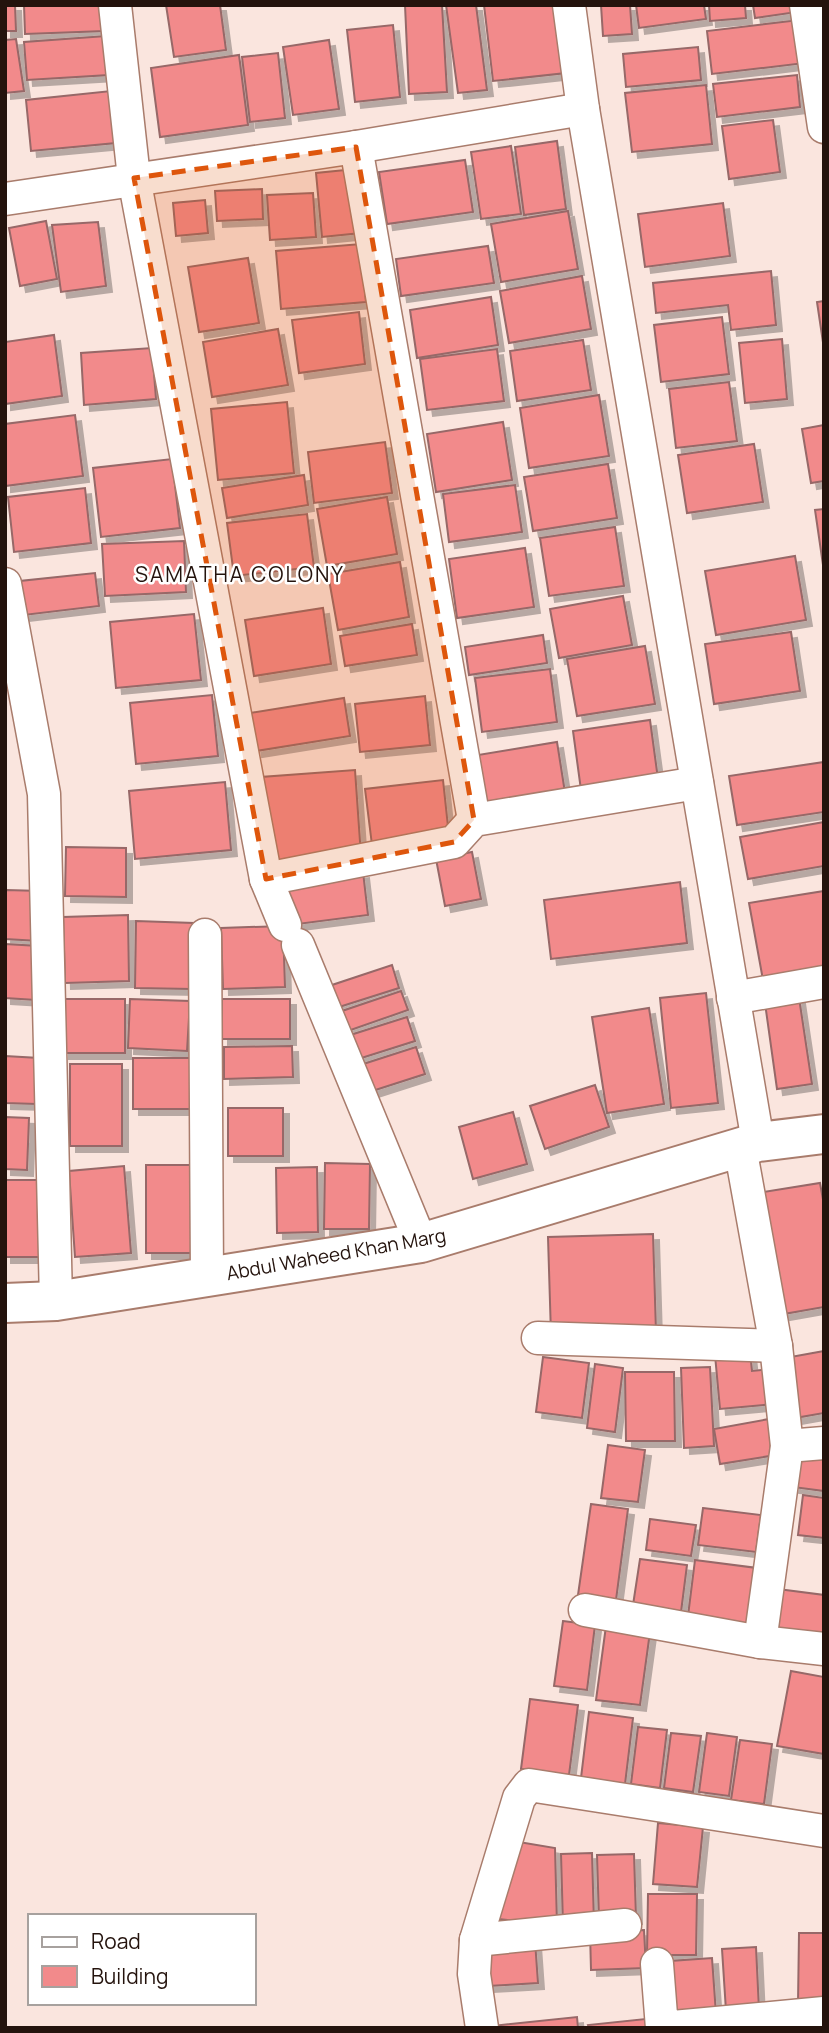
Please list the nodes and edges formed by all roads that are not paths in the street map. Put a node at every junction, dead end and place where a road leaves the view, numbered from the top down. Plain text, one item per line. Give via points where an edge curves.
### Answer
1 (115, 5) edge
2 (569, 5) edge
3 (806, 5) edge
4 (583, 109) junction
5 (824, 127) edge
6 (356, 147) junction
7 (134, 178) junction
8 (5, 199) edge
9 (5, 584) edge
10 (697, 783) junction
11 (474, 820) junction
12 (266, 879) junction
13 (205, 935) dead end
14 (824, 982) edge
15 (733, 998) junction
16 (824, 1134) edge
17 (749, 1145) junction
18 (421, 1243) junction
19 (207, 1277) junction
20 (56, 1301) junction
21 (5, 1303) edge
22 (538, 1338) dead end
23 (776, 1346) junction
24 (824, 1443) edge
25 (787, 1446) junction
26 (585, 1610) dead end
27 (760, 1642) junction
28 (824, 1649) edge
29 (824, 1832) edge
30 (625, 1924) dead end
31 (477, 1940) junction
32 (657, 1964) dead end
33 (824, 2013) edge
34 (482, 2028) edge

1 - 7 street
2 - 4 street
3 - 5 street
4 - 6 street
4 - 10 street
6 - 7 street
6 - 11 street
7 - 8 street
7 - 12 street
9 - 20 street via 44,794
10 - 11 street
10 - 15 street
11 - 12 street via 454,842
12 - 18 street
13 - 19 street
14 - 15 street
15 - 17 street
16 - 17 street, Abdul Waheed Khan Marg
17 - 18 street, Abdul Waheed Khan Marg
17 - 23 street
18 - 19 street, Abdul Waheed Khan Marg
19 - 20 street, Abdul Waheed Khan Marg
20 - 21 street, Abdul Waheed Khan Marg
22 - 23 street
23 - 25 street
24 - 25 street
25 - 27 street
26 - 27 street
27 - 28 street
29 - 31 street via 529,1785 519,1798
30 - 31 street
31 - 34 street via 474,1974
32 - 33 street via 662,2028

